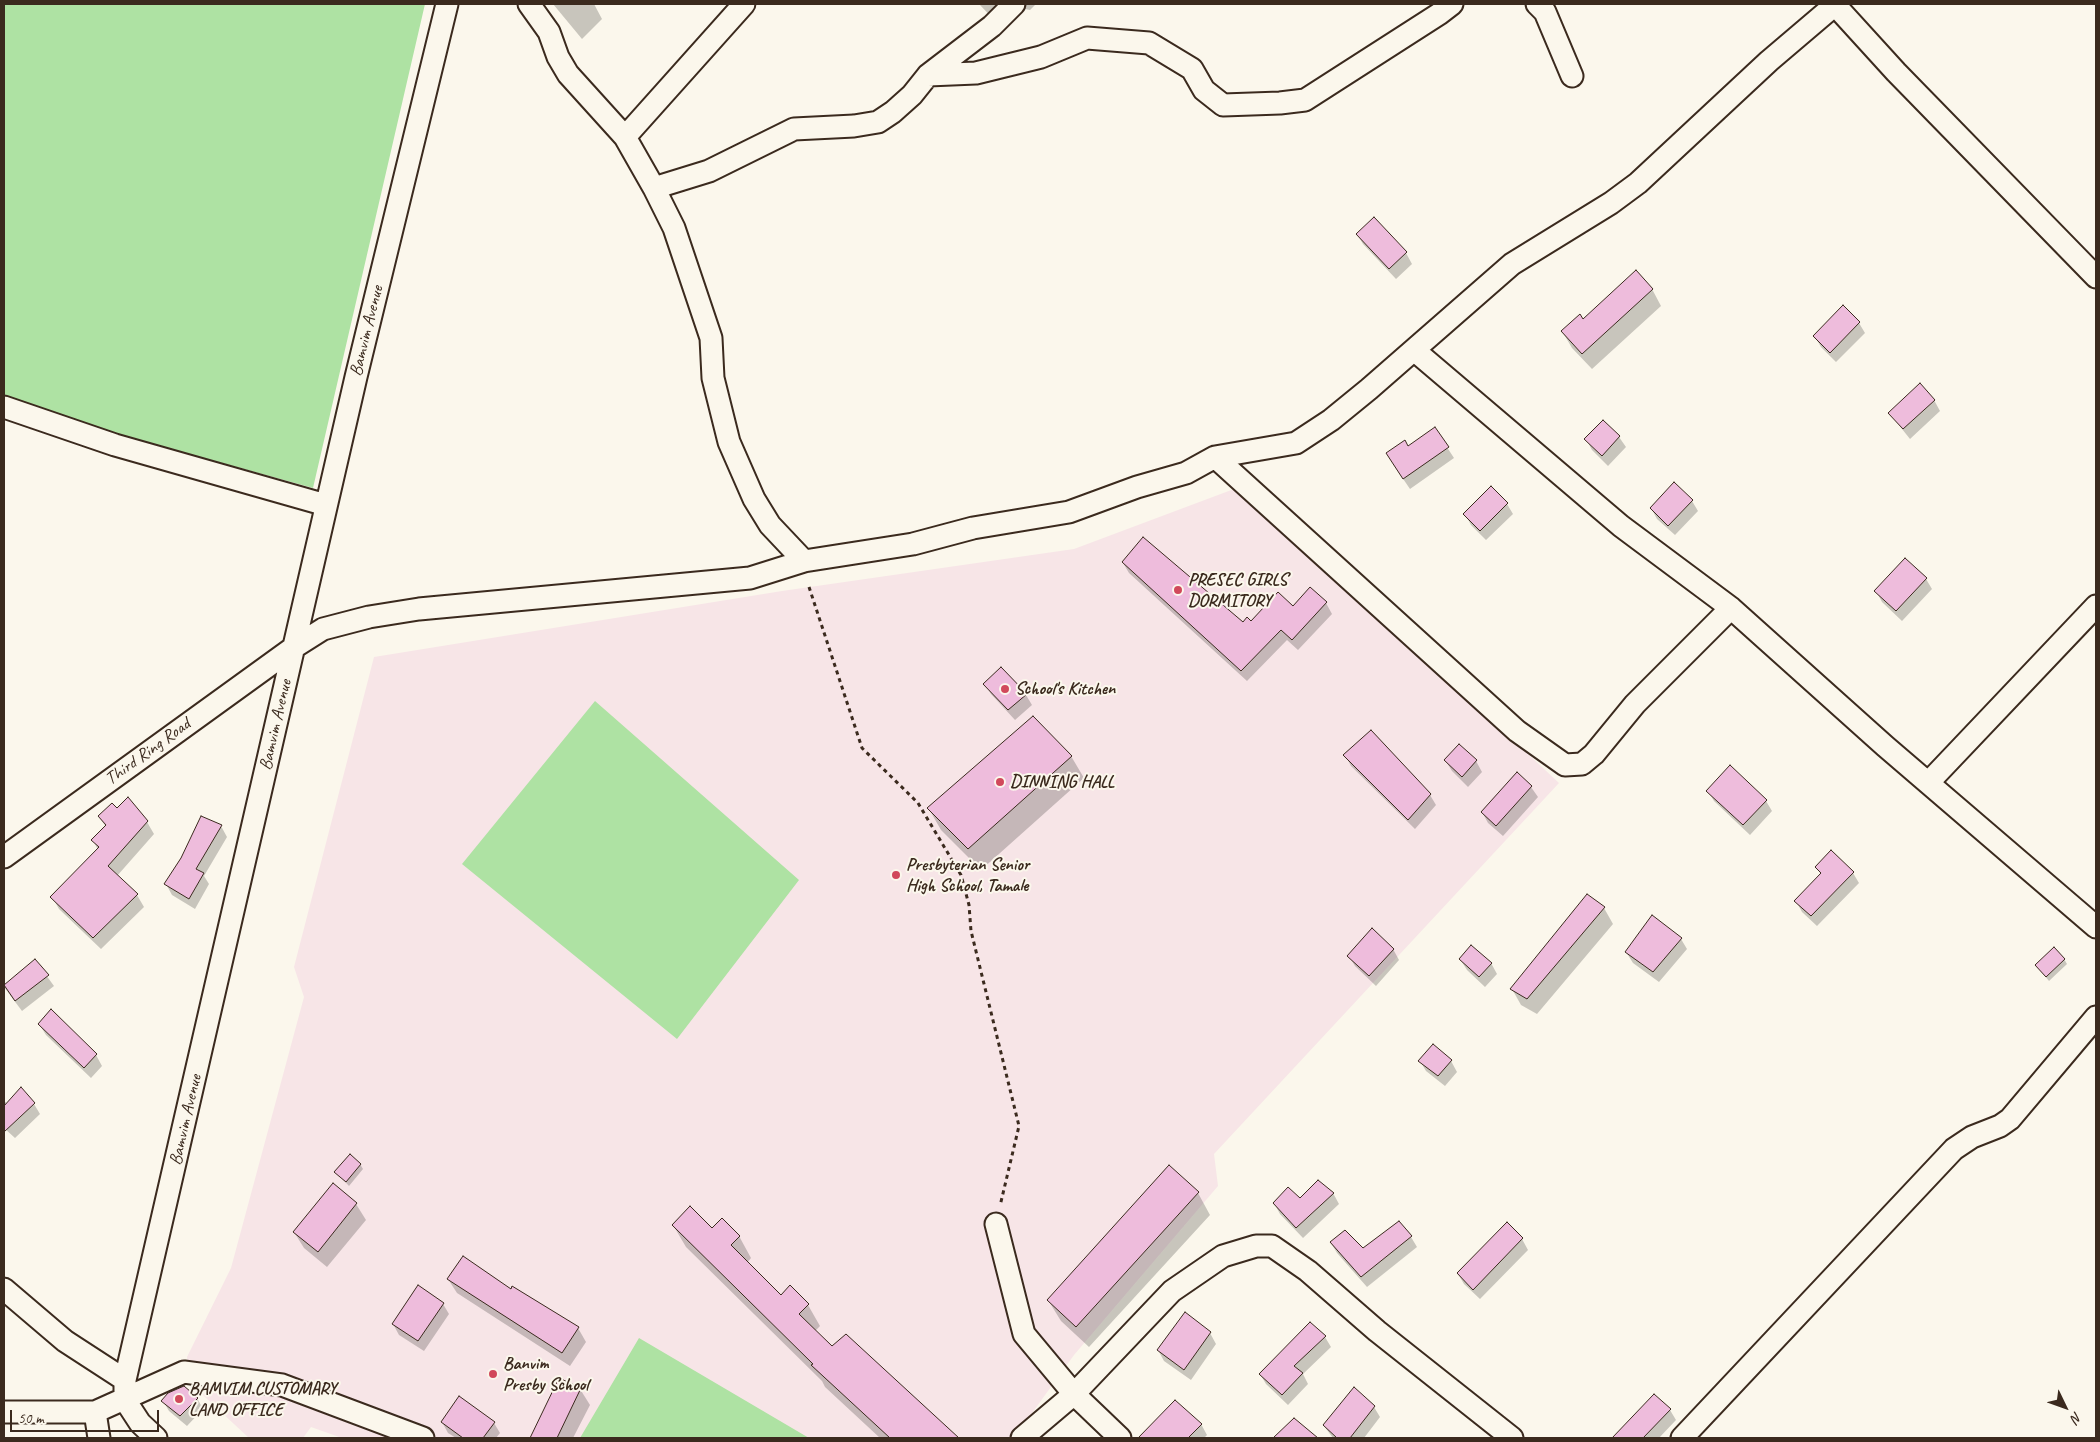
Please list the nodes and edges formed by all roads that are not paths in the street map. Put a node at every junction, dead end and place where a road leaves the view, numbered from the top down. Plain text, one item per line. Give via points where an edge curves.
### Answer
1 (447, 4) edge
2 (529, 4) edge
3 (744, 4) edge
4 (1014, 4) edge
5 (1452, 4) edge
6 (1537, 4) edge
7 (1835, 4) edge
8 (928, 75) junction
9 (1572, 76) dead end
10 (625, 137) junction
11 (654, 188) junction
12 (2096, 277) edge
13 (1414, 350) junction
14 (4, 407) edge
15 (1215, 457) junction
16 (326, 505) junction
17 (804, 561) junction
18 (2096, 606) edge
19 (1731, 608) junction
20 (293, 648) junction
21 (1928, 783) junction
22 (4, 857) edge
23 (2096, 927) edge
24 (2096, 1017) edge
25 (996, 1224) road end
26 (4, 1289) edge
27 (125, 1390) junction
28 (1074, 1394) junction
29 (4, 1412) edge
30 (94, 1412) junction
31 (99, 1438) edge
32 (156, 1438) edge
33 (423, 1438) edge
34 (1022, 1438) edge
35 (1120, 1438) edge
36 (1512, 1438) edge
37 (1682, 1438) edge

1 - 16 street, Bamvim Avenue
2 - 10 street via 549,32 568,74
3 - 10 street
4 - 8 street via 992,26
5 - 8 street via 1305,100 1223,105 1204,90 1192,69 1149,43 1087,38 1041,57 976,74
6 - 9 street via 1545,12
7 - 12 street via 1896,72 2041,217
7 - 13 street, Third Ring Road via 1638,182 1611,203 1512,264
8 - 11 street via 912,95 878,122 794,129 734,160
10 - 11 street
11 - 17 street via 674,228 712,338 713,378 729,442 766,519
13 - 15 street, Third Ring Road via 1330,420 1296,443
13 - 19 street via 1620,526
14 - 16 street via 115,445
15 - 17 street, Third Ring Road via 1186,473 1068,512 973,528 913,544
15 - 19 street via 1517,731 1565,765 1582,764 1594,754 1635,704
16 - 20 street, Bamvim Avenue
17 - 20 street, Third Ring Road via 750,578 393,612 323,629
18 - 21 street
19 - 21 street
20 - 22 street, Third Ring Road
20 - 27 street, Bamvim Avenue
21 - 23 street
24 - 37 street via 2010,1119 1954,1149
25 - 28 street via 1024,1334
26 - 27 street
27 - 30 street
27 - 32 street via 140,1423
27 - 33 street via 184,1372 282,1385
28 - 34 street
28 - 35 street
28 - 36 street via 1172,1291 1223,1256 1256,1246 1272,1246 1308,1271 1376,1331
29 - 30 street
30 - 31 street

